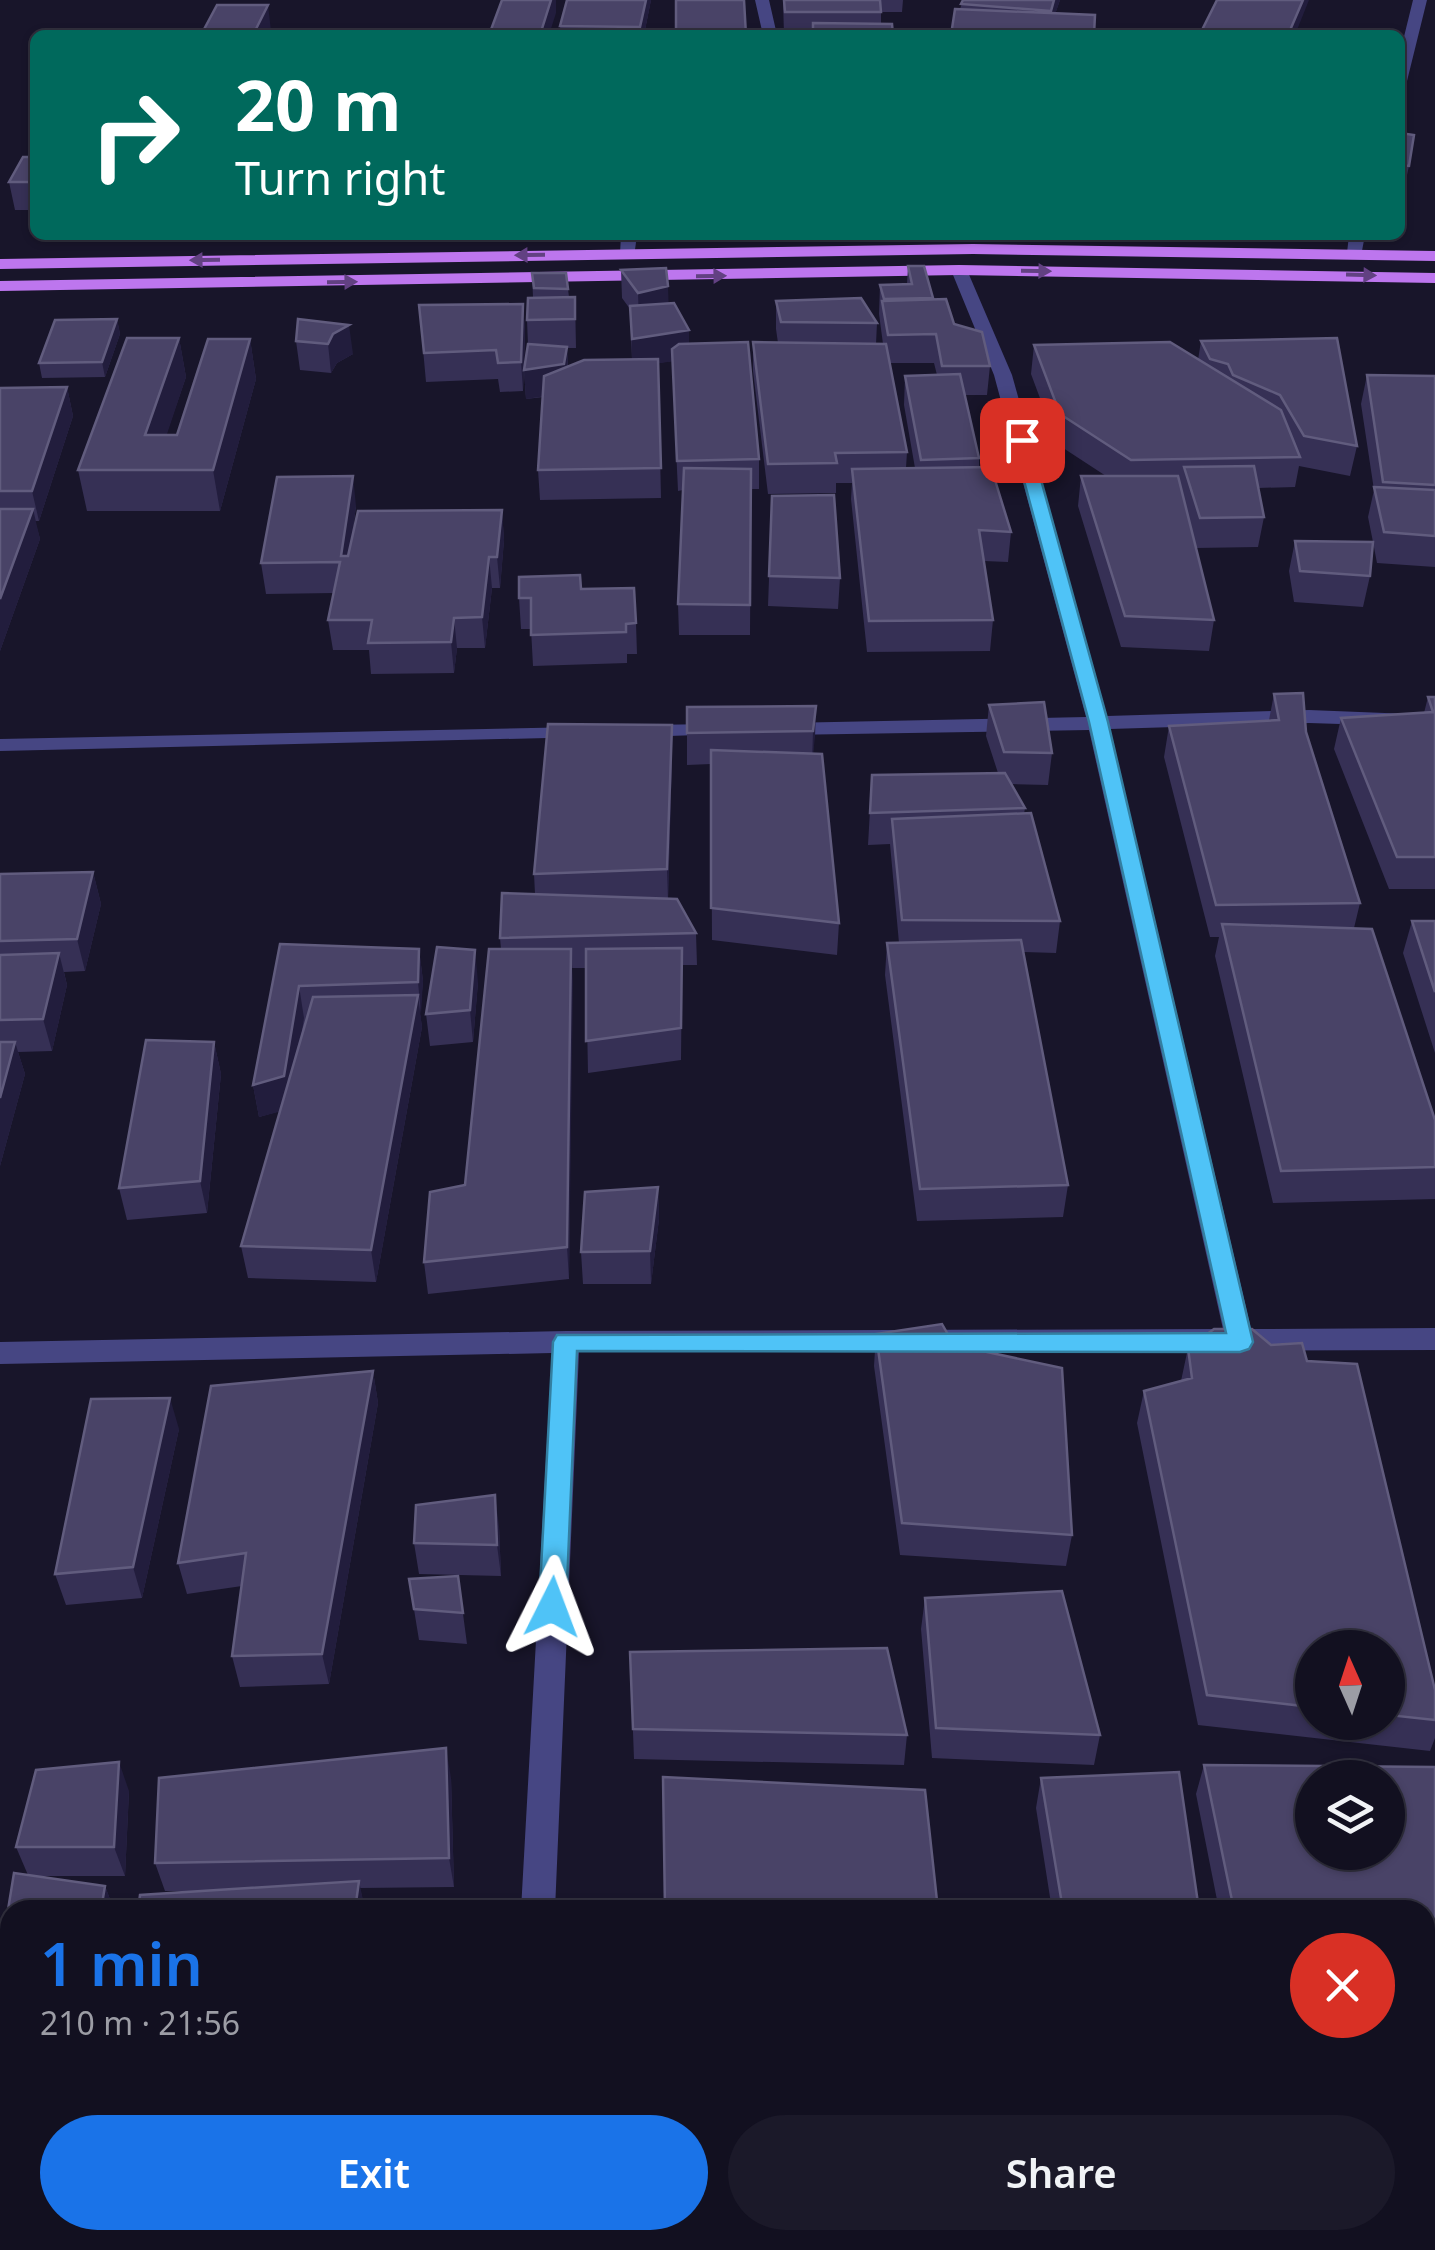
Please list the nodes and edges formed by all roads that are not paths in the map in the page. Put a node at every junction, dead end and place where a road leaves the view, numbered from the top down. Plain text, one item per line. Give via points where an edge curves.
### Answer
1 (762, 0) edge
2 (1420, 0) edge
3 (769, 30) edge
4 (1405, 61) edge
5 (629, 240) edge
6 (1356, 244) edge
7 (628, 254) junction
8 (1435, 256) edge
9 (0, 264) edge
10 (959, 270) junction
11 (1435, 278) edge
12 (0, 286) edge
13 (1435, 721) edge
14 (1098, 722) junction
15 (0, 745) edge
16 (1435, 1339) edge
17 (566, 1342) junction
18 (1240, 1342) junction
19 (0, 1353) edge
20 (538, 1900) edge

1 - 3 street
2 - 4 street
5 - 7 street
6 - 7 main road
6 - 8 main road
7 -> 9 main road
10 -> 11 main road
12 -> 10 main road
10 - 14 street via 1004,375
13 - 14 street via 1223,716
14 - 15 street
14 - 18 street
16 - 18 street
17 - 18 street
17 - 19 street
17 - 20 street

